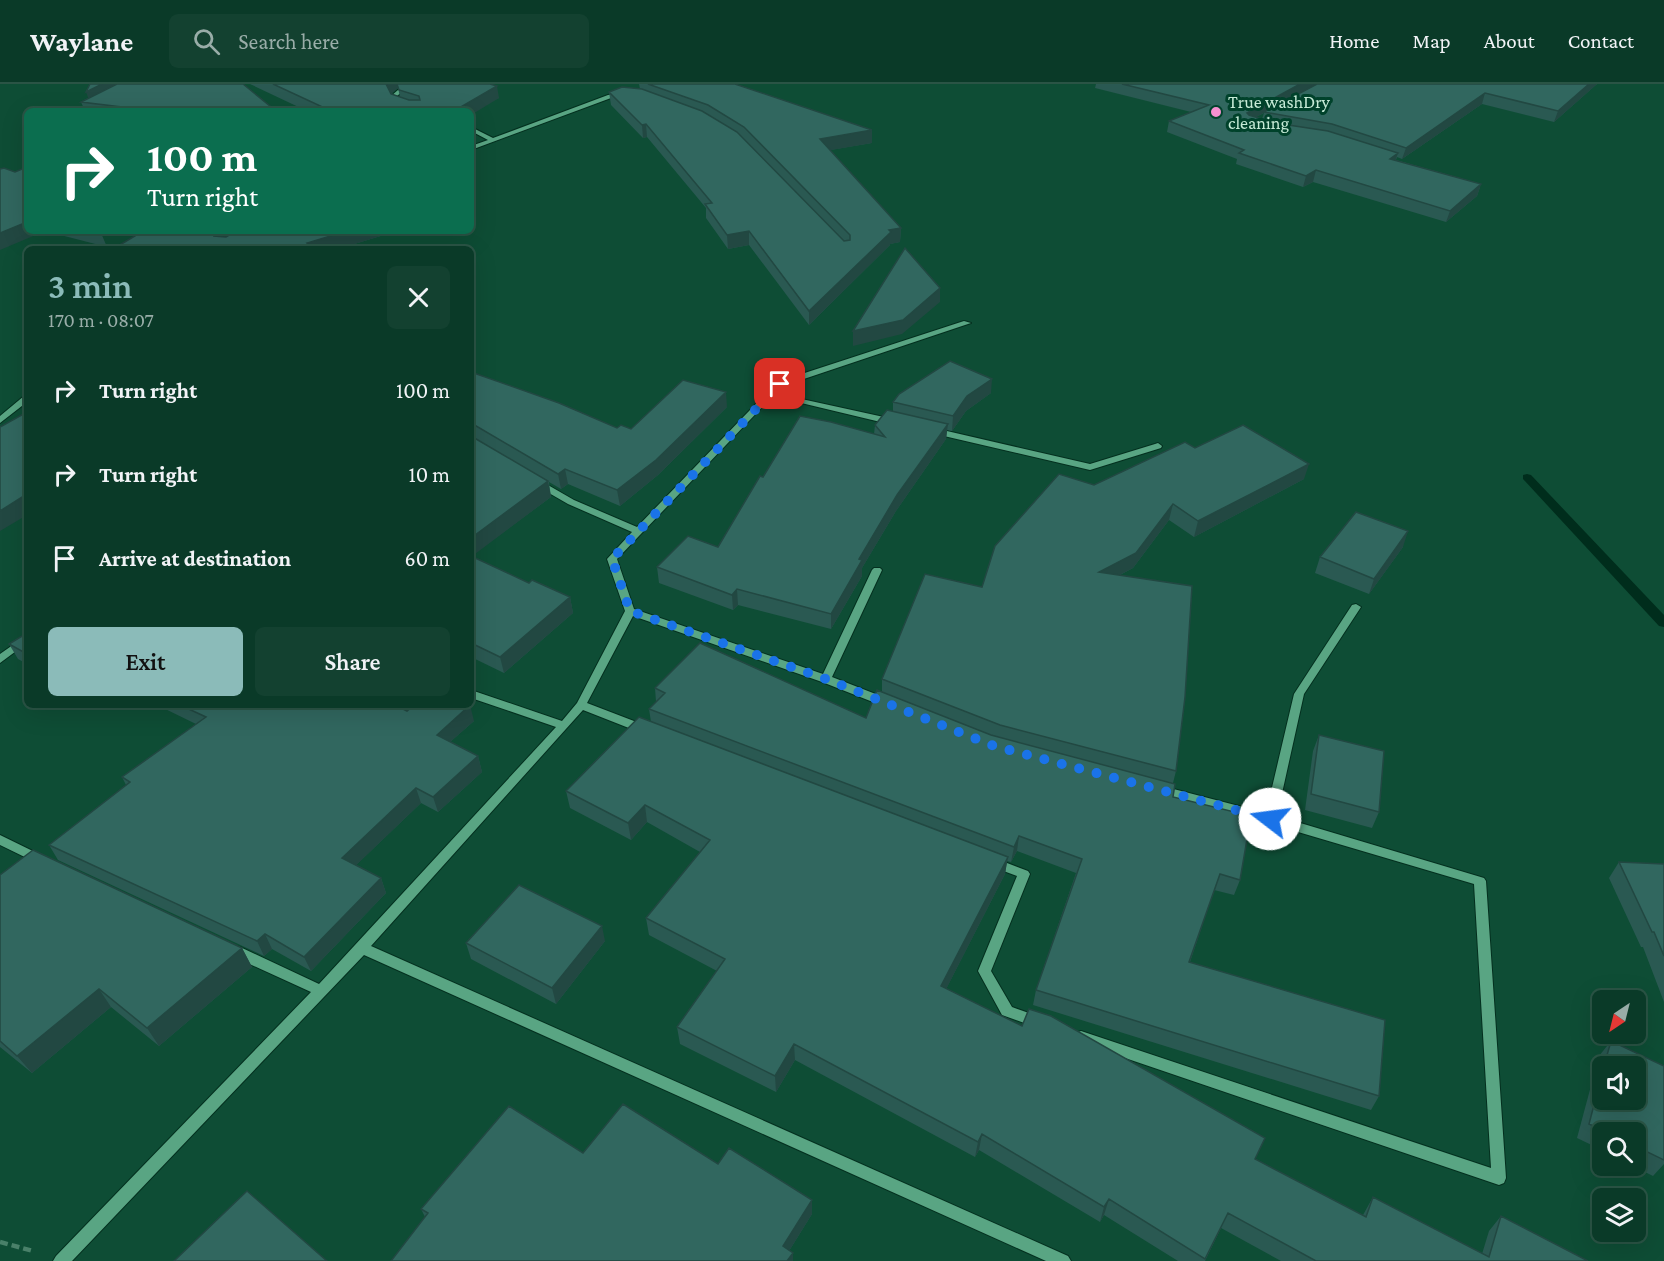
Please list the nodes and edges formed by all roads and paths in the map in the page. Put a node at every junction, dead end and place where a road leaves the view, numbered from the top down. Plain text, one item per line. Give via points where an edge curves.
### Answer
1 (408, 84) edge
2 (630, 95) edge
3 (408, 108) edge
4 (474, 130) edge
5 (493, 140) junction
6 (474, 147) edge
7 (967, 323) dead end
8 (765, 399) junction
9 (24, 400) edge
10 (0, 420) edge
11 (1158, 446) dead end
12 (531, 478) edge
13 (638, 531) junction
14 (877, 570) dead end
15 (1356, 607) dead end
16 (630, 611) junction
17 (24, 640) edge
18 (0, 658) edge
19 (826, 679) junction
20 (474, 695) edge
21 (581, 705) junction
22 (900, 708) edge
23 (564, 726) junction
24 (659, 735) edge
25 (1155, 788) edge
26 (1270, 819) junction
27 (0, 840) edge
28 (979, 858) edge
29 (50, 864) edge
30 (226, 947) edge
31 (362, 948) junction
32 (321, 991) junction
33 (1051, 1026) edge
34 (1074, 1034) edge
35 (62, 1261) edge
36 (1063, 1261) edge

1 - 3 street via 394,96 399,105
2 - 5 street via 610,96
4 - 5 street
5 - 6 street
7 - 8 street via 780,384
8 - 11 street via 797,400 1090,467
8 - 13 street
9 - 10 street
12 - 13 street via 571,502
13 - 16 street via 612,559
14 - 19 street
15 - 26 street via 1299,694
16 - 19 street
16 - 21 street
17 - 18 street
19 - 22 street
20 - 23 street
21 - 23 street
21 - 24 street
23 - 31 street
25 - 26 street
26 - 34 street via 1480,881 1499,1178
27 - 29 street
28 - 33 street via 1024,874 984,971 1006,1011
30 - 32 street
31 - 32 street
31 - 36 street
32 - 35 street

